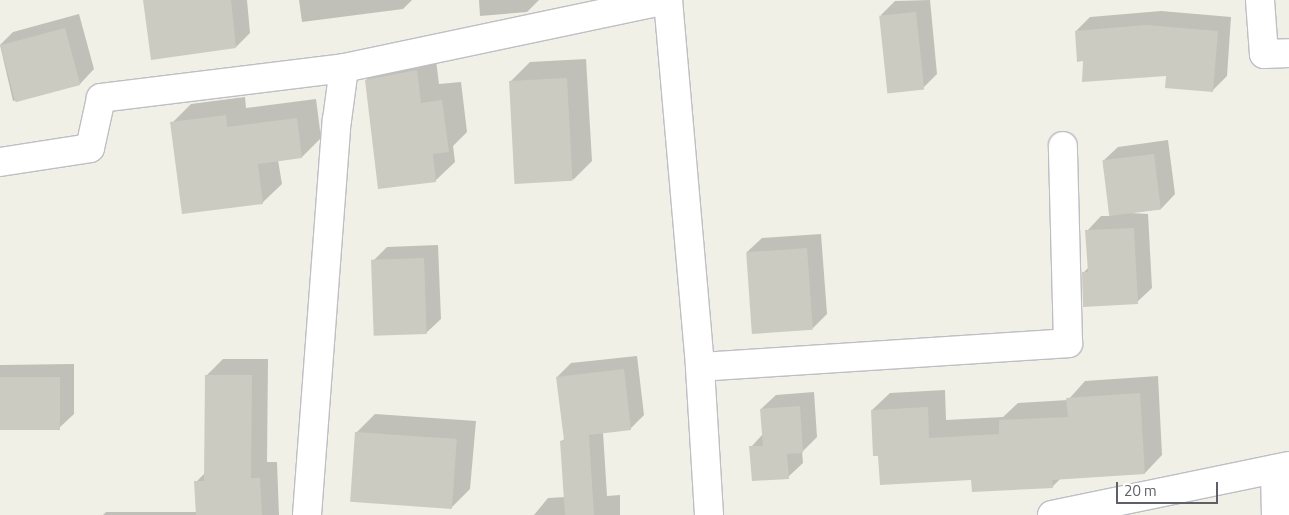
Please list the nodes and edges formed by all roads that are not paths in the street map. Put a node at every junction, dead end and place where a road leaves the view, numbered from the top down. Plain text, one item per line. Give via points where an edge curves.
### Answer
1 (668, 0) edge
2 (1260, 0) edge
3 (1289, 53) edge
4 (344, 68) junction
5 (1064, 146) dead end
6 (0, 162) edge
7 (700, 367) junction
8 (1282, 468) edge
9 (307, 515) edge
10 (709, 515) edge
11 (1052, 515) edge
12 (1276, 515) edge

1 - 4 street
1 - 7 street
2 - 3 street via 1264,54
4 - 6 street via 101,98 90,148
4 - 9 street via 336,120
5 - 7 street via 1068,343
7 - 10 street
8 - 11 street
8 - 12 street

